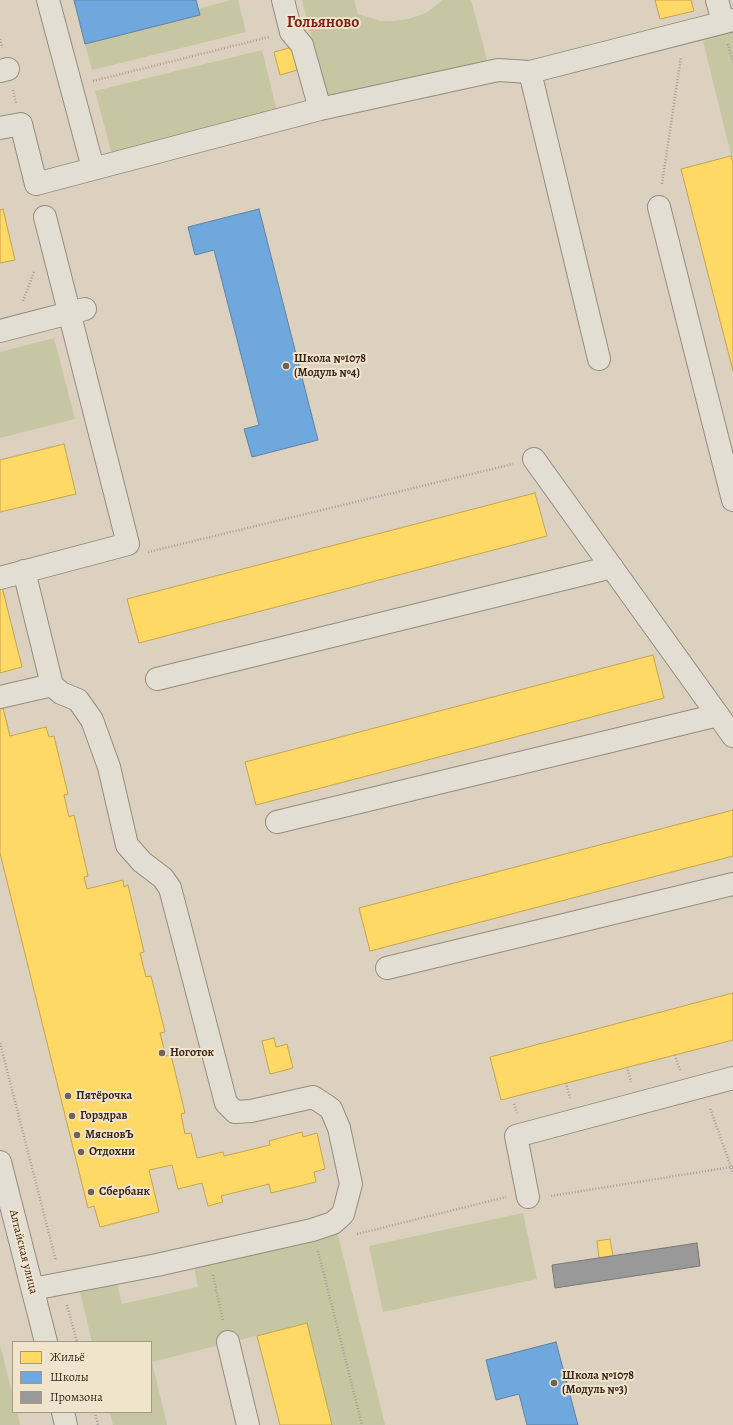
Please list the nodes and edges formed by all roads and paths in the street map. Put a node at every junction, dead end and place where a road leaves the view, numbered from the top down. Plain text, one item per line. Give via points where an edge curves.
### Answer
1 (48, 0) edge
2 (283, 0) edge
3 (717, 0) edge
4 (728, 21) edge
5 (291, 32) junction
6 (685, 32) junction
7 (530, 72) junction
8 (71, 86) junction
9 (320, 109) junction
10 (0, 128) edge
11 (94, 168) junction
12 (659, 207) joint
13 (45, 217) dead end
14 (35, 271) dead end
15 (77, 311) junction
16 (6, 330) edge
17 (599, 359) dead end
18 (534, 459) joint
19 (733, 500) edge
20 (128, 544) junction
21 (612, 567) junction
22 (24, 571) junction
23 (0, 578) edge
24 (157, 679) dead end
25 (52, 685) junction
26 (0, 697) edge
27 (718, 715) junction
28 (733, 736) edge
29 (277, 822) dead end
30 (733, 884) edge
31 (387, 968) dead end
32 (0, 1043) edge
33 (733, 1078) edge
34 (702, 1086) junction
35 (0, 1162) edge
36 (732, 1167) edge
37 (733, 1173) edge
38 (528, 1197) junction
39 (312, 1230) junction
40 (354, 1234) dead end
41 (208, 1254) junction
42 (62, 1283) junction
43 (32, 1289) junction
44 (46, 1341) edge
45 (77, 1341) edge
46 (228, 1342) joint
47 (63, 1413) edge
48 (95, 1413) edge
49 (66, 1425) edge
50 (98, 1425) edge
51 (248, 1425) edge
52 (362, 1425) edge

1 - 8 street
2 - 5 street
3 - 4 street
4 - 6 street
5 - 8 path
5 - 9 street via 302,45
6 - 7 street
6 - 12 path
7 - 9 street via 498,70
7 - 17 street
8 - 11 street
9 - 11 street
10 - 11 street via 21,124 36,184
12 - 19 street
13 - 15 street
14 - 16 path
15 - 16 street
15 - 20 street
18 - 20 path via 132,556
18 - 21 street
20 - 22 street
21 - 24 street
21 - 27 street
22 - 23 street
22 - 25 street
25 - 26 street
25 - 39 street via 61,693 78,700 92,720 109,767 127,846 163,878 170,888 226,1102 235,1112 251,1111 313,1097 331,1109 339,1128 351,1184 343,1214 333,1223
27 - 28 street
27 - 29 street
30 - 31 street
32 - 42 path
33 - 34 street
34 - 36 path
34 - 38 street via 516,1136
35 - 43 street, Алтайская улица
36 - 37 path
36 - 38 path via 542,1197
38 - 40 path via 507,1197
39 - 41 street
39 - 52 path
41 - 42 street
41 - 46 path
42 - 43 street
42 - 45 path
43 - 44 street, Алтайская улица
46 - 51 street
47 - 49 street
48 - 50 path

